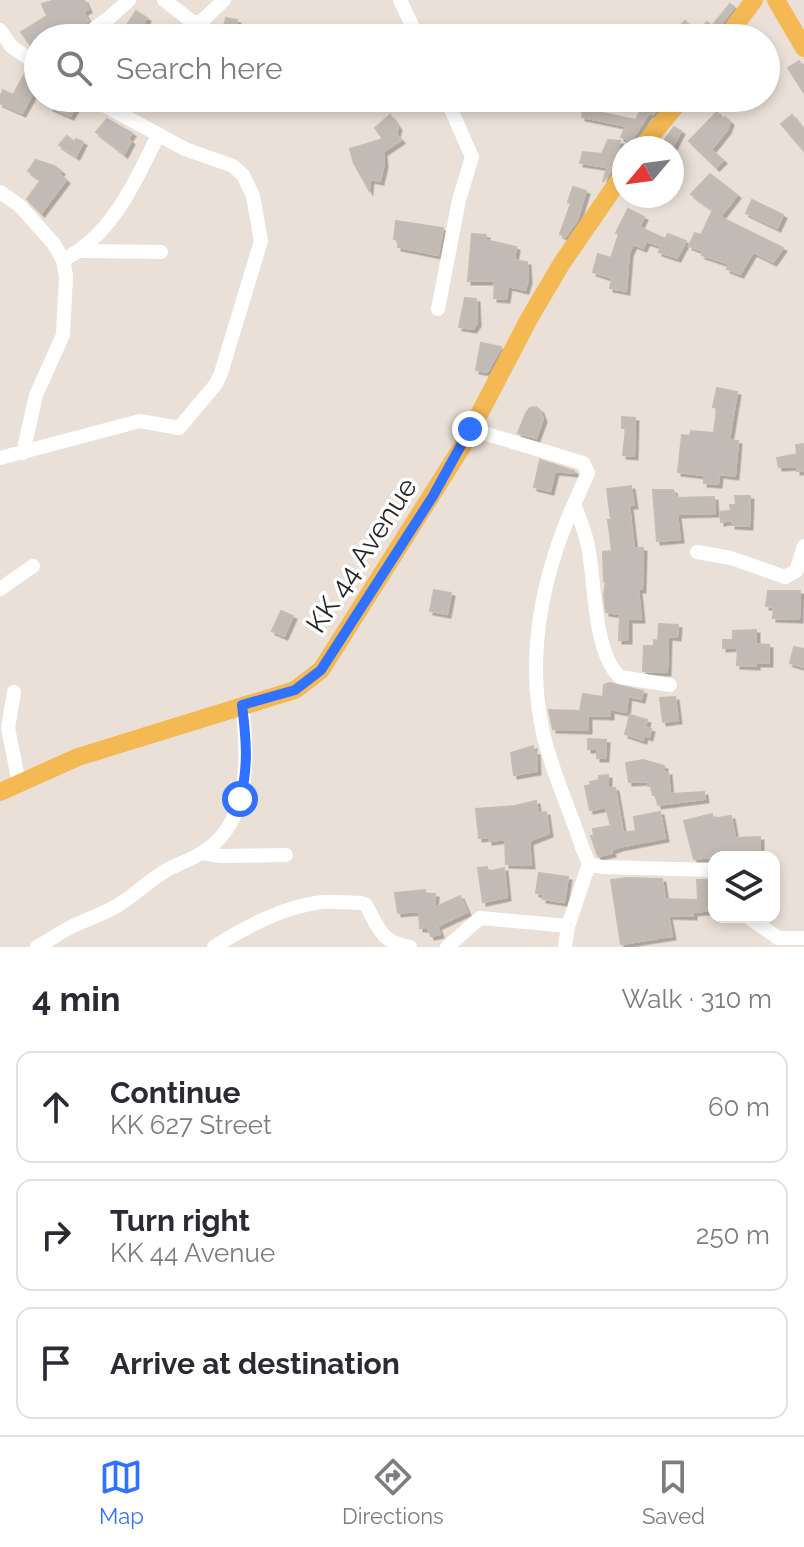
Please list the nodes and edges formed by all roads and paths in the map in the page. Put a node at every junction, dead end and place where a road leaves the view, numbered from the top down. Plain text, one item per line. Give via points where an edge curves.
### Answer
1 (129, 0) edge
2 (164, 0) edge
3 (224, 0) edge
4 (400, 0) edge
5 (754, 0) edge
6 (776, 0) edge
7 (99, 24) edge
8 (411, 24) edge
9 (736, 24) edge
10 (1, 33) edge
11 (804, 48) edge
12 (24, 55) edge
13 (116, 112) edge
14 (452, 112) edge
15 (671, 112) edge
16 (158, 135) junction
17 (651, 136) edge
18 (612, 190) edge
19 (0, 192) edge
20 (82, 251) junction
21 (161, 252) dead end
22 (63, 260) junction
23 (438, 309) dead end
24 (470, 429) junction
25 (23, 453) junction
26 (0, 458) edge
27 (574, 504) junction
28 (804, 546) edge
29 (697, 552) dead end
30 (33, 566) dead end
31 (0, 589) edge
32 (670, 685) dead end
33 (14, 692) dead end
34 (242, 705) junction
35 (19, 783) junction
36 (0, 792) edge
37 (202, 853) junction
38 (286, 855) dead end
39 (589, 864) junction
40 (708, 870) edge
41 (757, 923) edge
42 (568, 926) junction
43 (804, 938) edge
44 (37, 947) edge
45 (214, 947) edge
46 (410, 947) edge
47 (447, 947) edge
48 (565, 947) edge

1 - 7 street
2 - 3 street via 194,23
4 - 8 street
5 - 9 main road
6 - 11 main road
10 - 12 street
13 - 16 street
14 - 23 street via 472,157
15 - 17 main road
16 - 20 street via 130,193
16 - 25 street via 233,166 253,196 261,241 221,373 179,428 140,421
18 - 24 main road, KK 44 Avenue via 562,263
19 - 22 street via 20,206
20 - 21 street
20 - 22 street
22 - 25 street via 63,335 36,395
24 - 27 street via 583,463 588,473
24 - 34 main road, KK 44 Avenue via 321,670 295,690
25 - 26 street
27 - 32 street via 586,535 599,626 612,670 620,677
27 - 39 street via 549,569 536,670 543,735
28 - 29 street via 796,571 785,577
30 - 31 street
33 - 35 street via 8,728
34 - 35 main road, KK 44 Avenue via 78,757
34 - 37 street via 246,778 230,821
35 - 36 main road, KK 44 Avenue
37 - 38 street
37 - 44 street
39 - 40 street
39 - 42 street
41 - 43 street via 778,938
42 - 47 street via 480,918
42 - 48 street
45 - 46 street via 298,907 324,902 366,905 383,936

